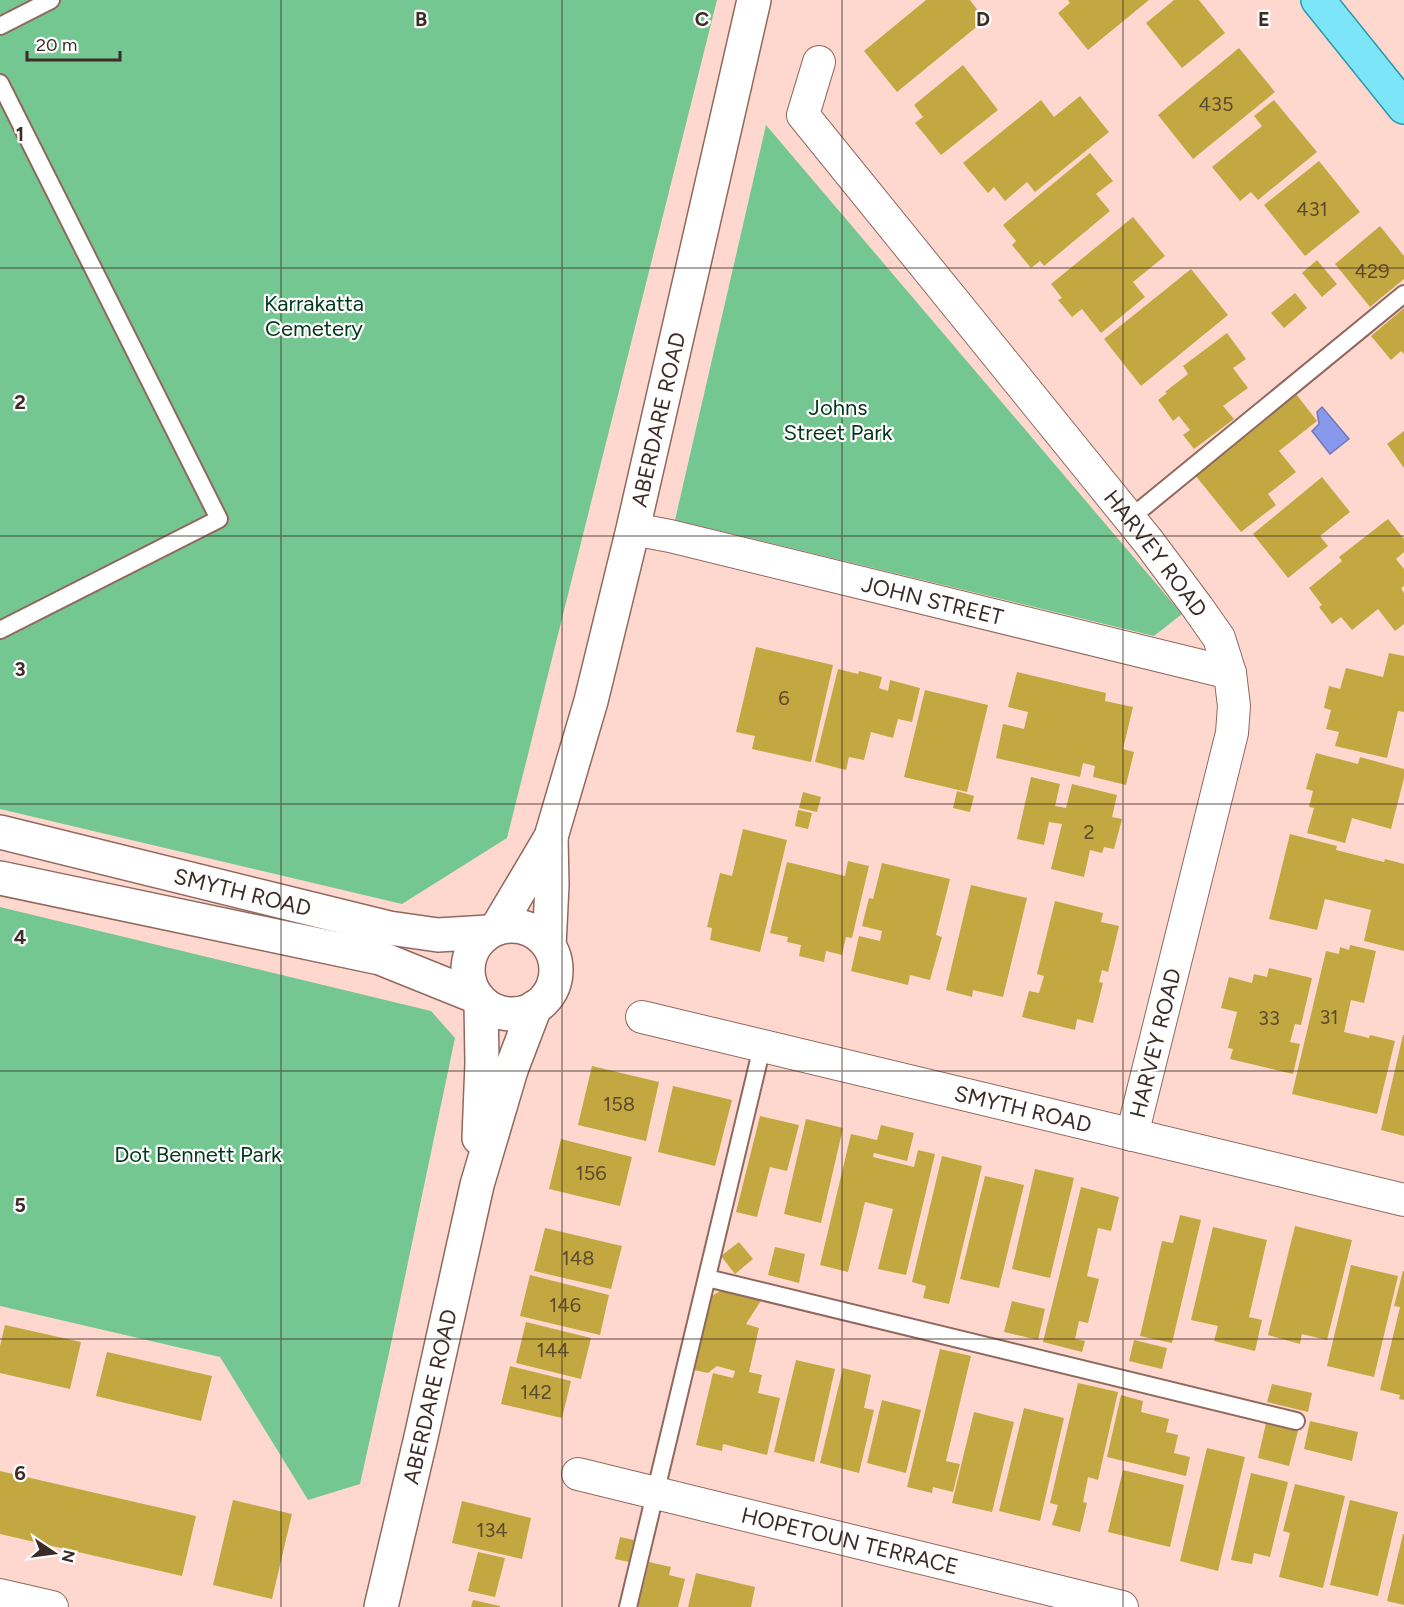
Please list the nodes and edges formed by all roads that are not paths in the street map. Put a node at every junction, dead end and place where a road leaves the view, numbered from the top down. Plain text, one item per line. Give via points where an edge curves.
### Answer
1 (51, 0) edge
2 (754, 0) edge
3 (1318, 0) edge
4 (0, 26) edge
5 (819, 62) dead end
6 (0, 82) edge
7 (1404, 107) edge
8 (1404, 294) edge
9 (1139, 511) dead end
10 (633, 529) junction
11 (0, 630) edge
12 (1230, 673) junction
13 (0, 832) edge
14 (551, 837) junction
15 (0, 878) edge
16 (492, 930) junction
17 (549, 946) junction
18 (479, 999) junction
19 (536, 1007) junction
20 (642, 1017) dead end
21 (762, 1047) junction
22 (1132, 1135) junction
23 (477, 1185) junction
24 (1404, 1200) edge
25 (707, 1278) junction
26 (1296, 1421) dead end
27 (578, 1474) dead end
28 (656, 1493) junction
29 (0, 1595) edge
30 (52, 1607) edge
31 (381, 1607) edge
32 (628, 1607) edge
33 (1122, 1607) edge

1 - 4 lane
2 - 10 main road, ABERDARE ROAD
3 - 7 main road
5 - 12 street, HARVEY ROAD via 803,115 1154,549 1219,638
6 - 11 lane via 219,519
8 - 9 lane
10 - 12 street, JOHN STREET
10 - 14 main road, ABERDARE ROAD via 591,701
12 - 22 street, HARVEY ROAD via 1232,733
13 - 16 main road, SMYTH ROAD via 388,928 438,935
14 - 16 main road, ABERDARE ROAD
14 - 17 main road, ABERDARE ROAD
15 - 18 main road, SMYTH ROAD via 380,958
16 - 17 main road via 520,926 532,930
16 - 18 main road via 477,942 467,970
17 - 19 main road via 556,972 553,986
18 - 19 main road via 501,1013 525,1012
18 - 23 main road, ABERDARE ROAD via 482,1063
19 - 23 main road, ABERDARE ROAD via 511,1070
20 - 21 street, SMYTH ROAD
21 - 22 street, SMYTH ROAD
21 - 25 lane
22 - 24 street, SMYTH ROAD
23 - 31 main road, ABERDARE ROAD
25 - 26 lane
25 - 28 lane
27 - 28 street, HOPETOUN TERRACE
28 - 32 lane
28 - 33 street, HOPETOUN TERRACE
29 - 30 street

